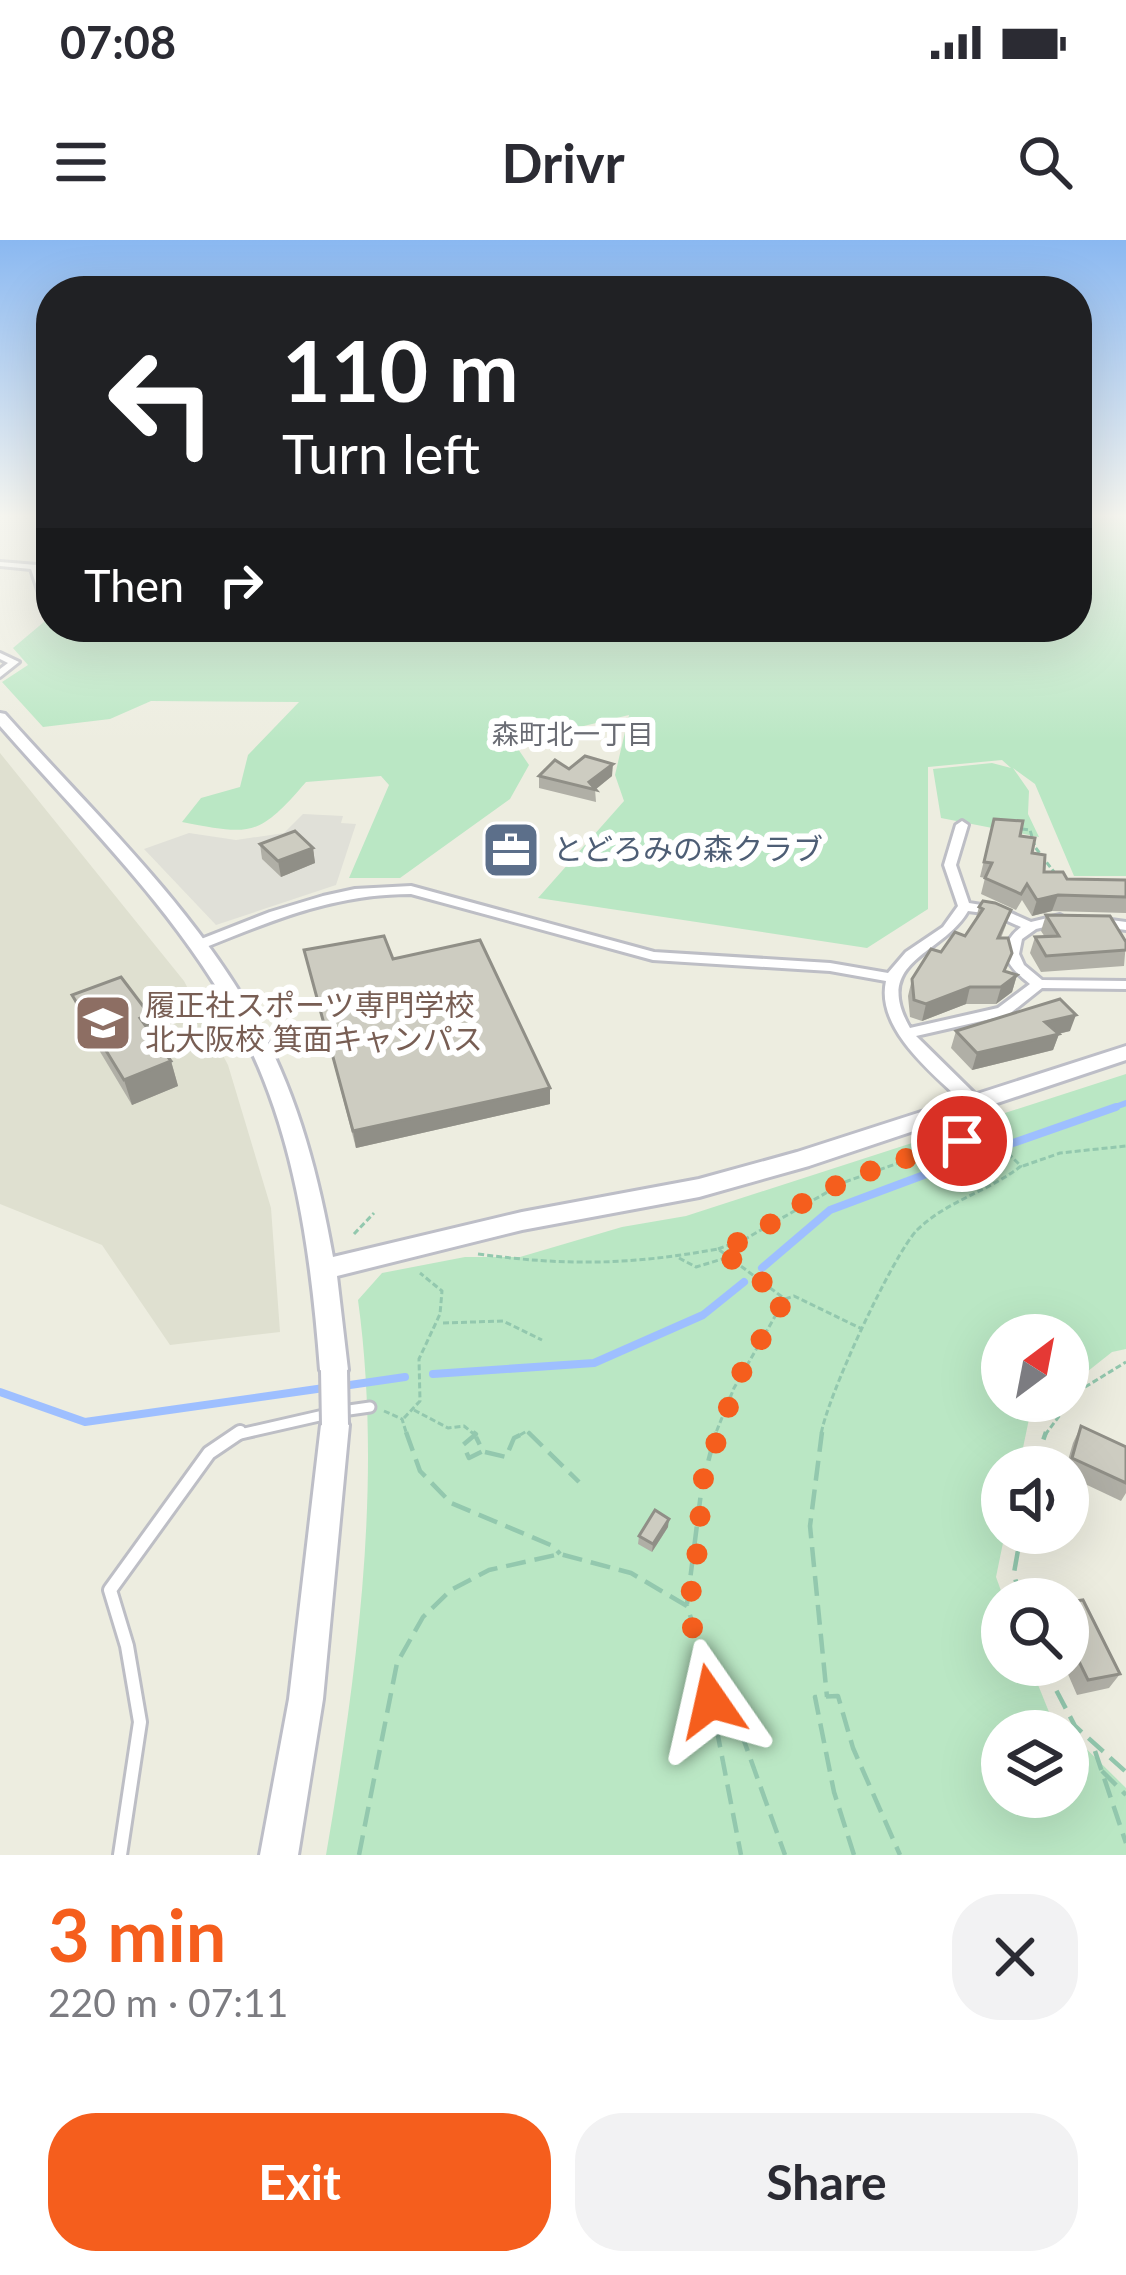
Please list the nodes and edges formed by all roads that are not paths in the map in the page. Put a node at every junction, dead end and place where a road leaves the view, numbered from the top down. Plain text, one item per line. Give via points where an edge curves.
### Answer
1 (0, 656) edge
2 (0, 674) edge
3 (0, 717) edge
4 (962, 825) dead end
5 (964, 907) junction
6 (1028, 926) junction
7 (1126, 926) edge
8 (196, 946) junction
9 (891, 978) junction
10 (1040, 985) junction
11 (1126, 985) edge
12 (904, 1034) junction
13 (1126, 1053) edge
14 (976, 1113) junction
15 (325, 1269) junction
16 (370, 1407) road end
17 (120, 1855) edge
18 (279, 1855) edge

1 - 2 street via 14,662
3 - 8 street
4 - 5 street via 950,865
5 - 6 street
5 - 9 street via 957,924
6 - 7 street via 1052,919
6 - 10 street via 1012,949
8 - 9 street via 315,900 411,890 653,956
8 - 15 street via 267,1066
9 - 12 street via 892,1010
10 - 11 street
10 - 12 street via 1003,1012
12 - 14 street
13 - 14 street
14 - 15 street via 700,1188
15 - 18 street, bridge via 334,1425 306,1699
16 - 17 lane via 265,1423 230,1437 192,1473 110,1589 140,1723

